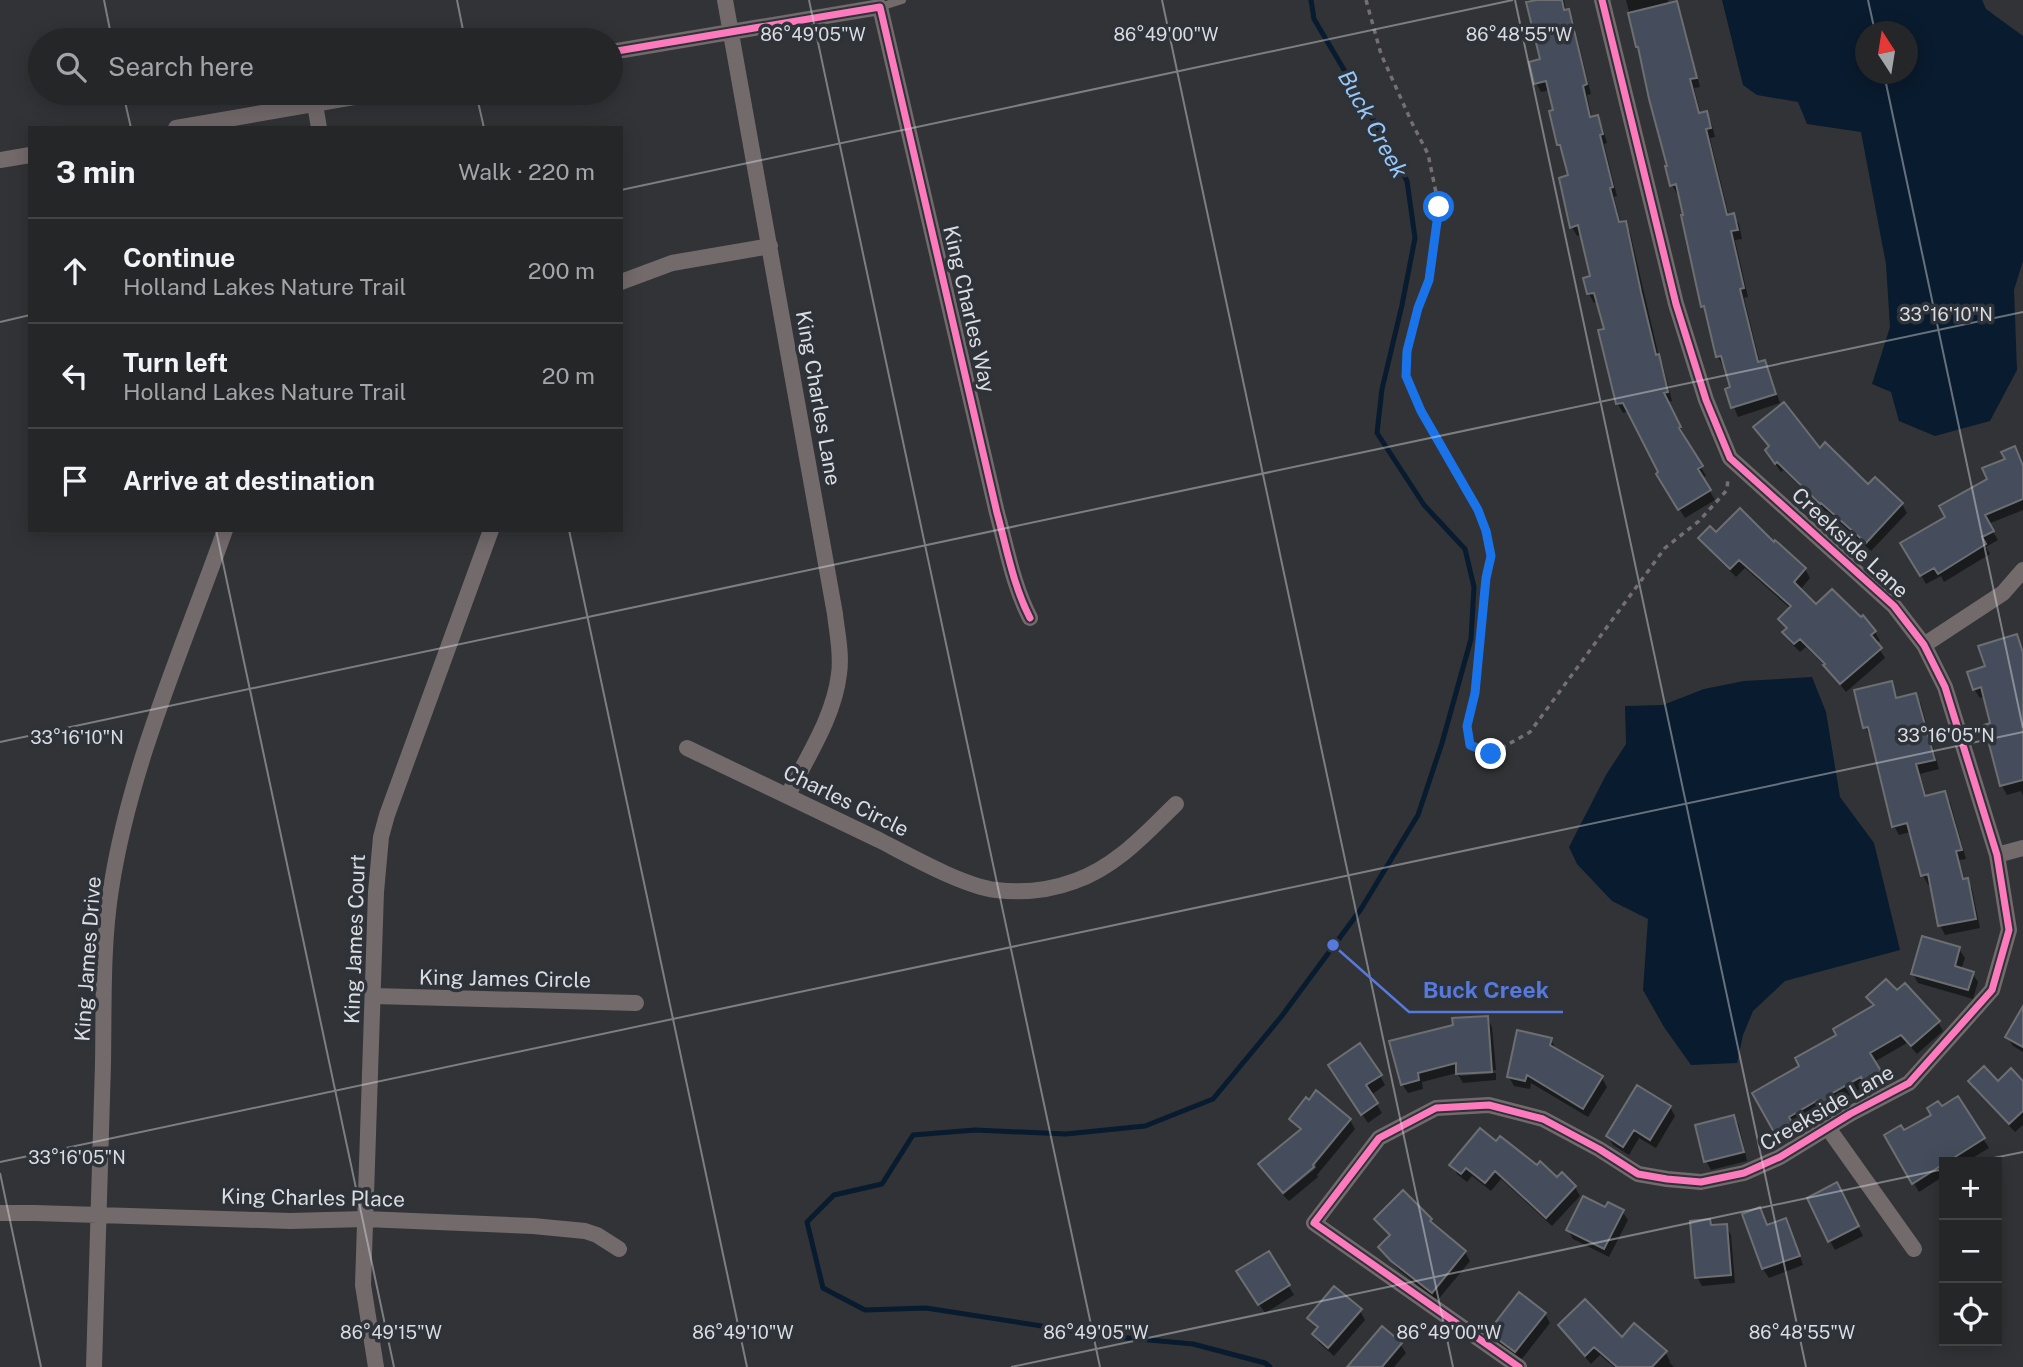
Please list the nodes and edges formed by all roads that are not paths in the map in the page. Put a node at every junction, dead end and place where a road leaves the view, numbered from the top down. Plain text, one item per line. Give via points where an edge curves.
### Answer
1 (725, 0) edge
2 (902, 0) edge
3 (1602, 0) edge
4 (880, 7) junction
5 (731, 31) junction
6 (623, 50) edge
7 (309, 105) edge
8 (315, 105) edge
9 (188, 126) edge
10 (319, 126) edge
11 (28, 155) edge
12 (0, 160) edge
13 (770, 246) junction
14 (623, 281) edge
15 (224, 532) edge
16 (490, 532) edge
17 (2023, 570) edge
18 (1030, 618) dead end
19 (1924, 645) junction
20 (687, 748) dead end
21 (788, 795) junction
22 (1175, 804) dead end
23 (2023, 848) edge
24 (1997, 855) junction
25 (374, 996) junction
26 (636, 1003) dead end
27 (1828, 1128) junction
28 (0, 1213) edge
29 (99, 1214) junction
30 (365, 1219) junction
31 (620, 1249) dead end
32 (1914, 1249) dead end
33 (94, 1367) edge
34 (376, 1367) edge
35 (1520, 1367) edge

1 - 5 street, King Charles Lane
2 - 4 lane
3 - 19 street, Creekside Lane via 1676,304 1730,458 1894,606
4 - 5 street
4 - 18 street, King Charles Way via 998,513
5 - 6 street
5 - 13 street, King Charles Lane
7 - 9 street
8 - 10 street
11 - 12 street
13 - 14 street via 672,263
13 - 21 street, King Charles Lane via 840,656 837,690
15 - 29 street, King James Drive via 135,783 111,890
16 - 25 street, King James Court via 381,837
17 - 19 street via 2003,593
19 - 24 street, Creekside Lane via 1945,687
20 - 21 street, Charles Circle
21 - 22 street, Charles Circle via 966,881 1023,891 1085,877 1116,859
23 - 24 street
24 - 27 street, Creekside Lane via 2008,930 1992,990 1909,1083
25 - 26 street, King James Circle
25 - 30 street, King James Court
27 - 32 street
27 - 35 street, Creekside Lane via 1744,1173 1701,1182 1638,1174 1543,1119 1489,1105 1436,1108 1379,1138 1314,1223
28 - 29 street, King Charles Place
29 - 30 street, King Charles Place
29 - 33 street, King James Drive
30 - 31 street, King Charles Place via 585,1231
30 - 34 street, King James Court via 363,1285

